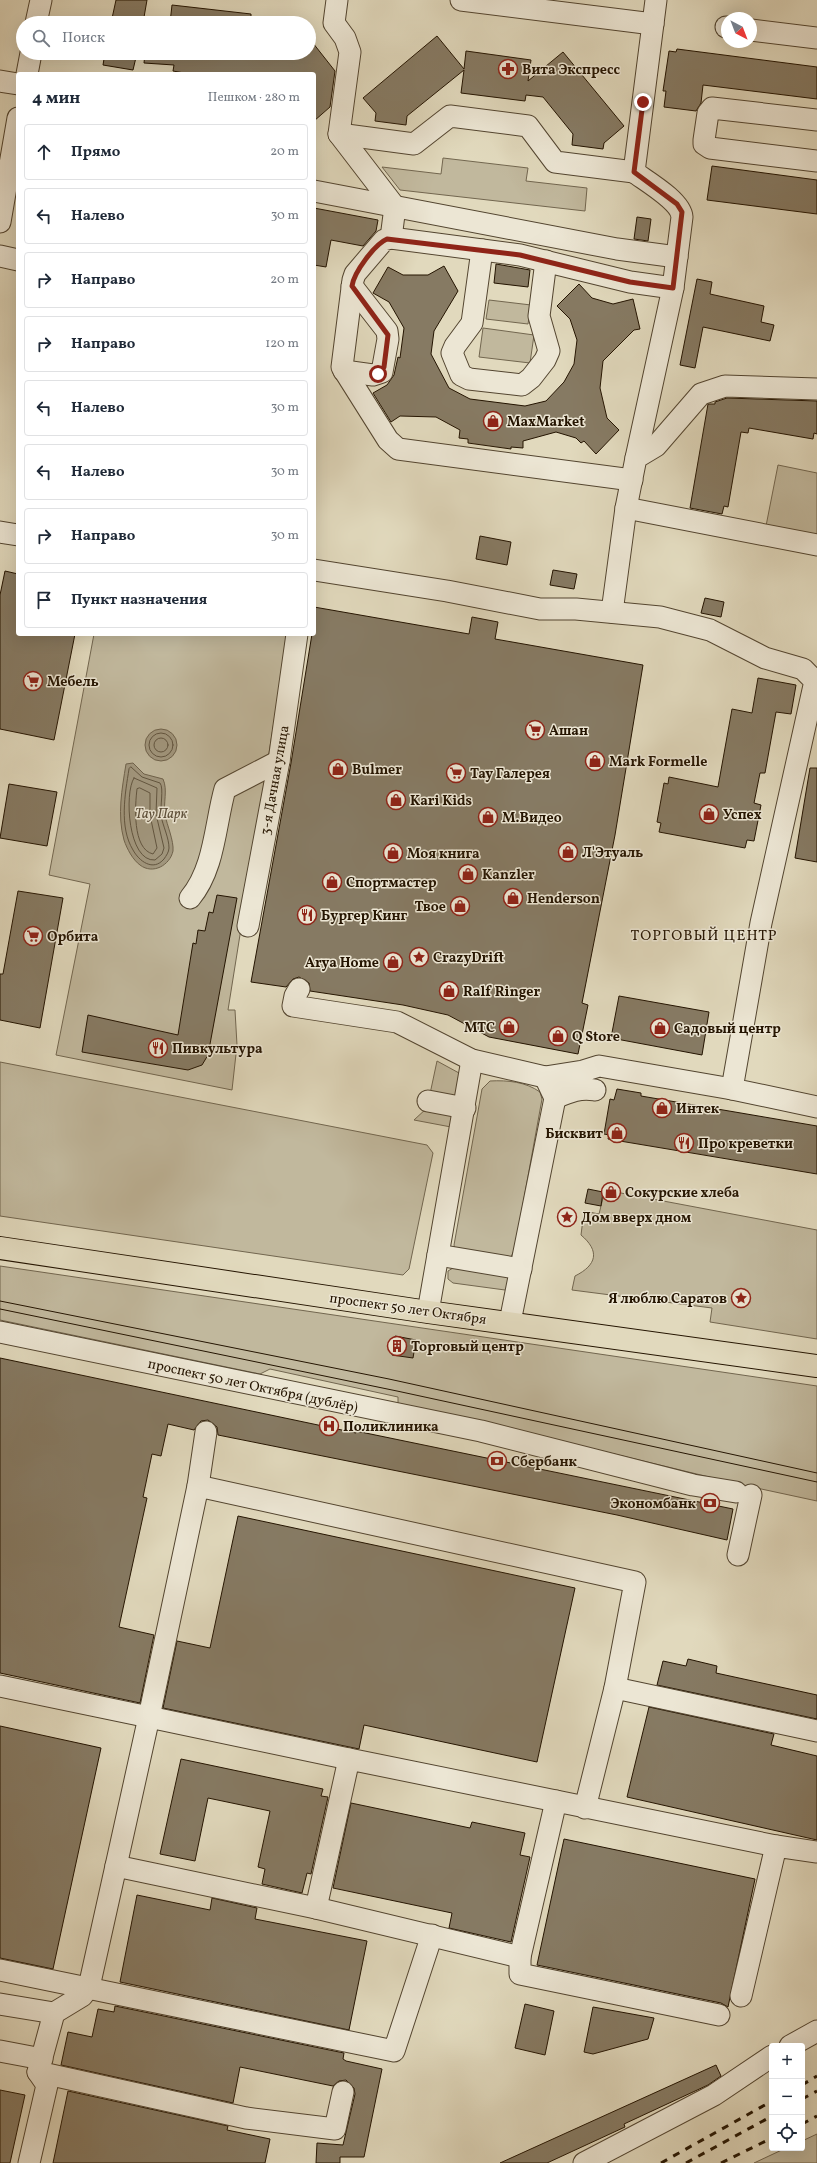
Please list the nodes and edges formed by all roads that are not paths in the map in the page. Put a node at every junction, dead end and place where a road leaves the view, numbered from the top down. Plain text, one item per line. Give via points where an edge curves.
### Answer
1 (41, 0) edge
2 (336, 0) edge
3 (461, 0) edge
4 (656, 0) edge
5 (38, 16) edge
6 (653, 24) junction
7 (757, 31) edge
8 (817, 38) edge
9 (30, 60) edge
10 (27, 72) edge
11 (0, 81) edge
12 (16, 84) edge
13 (817, 120) edge
14 (16, 134) edge
15 (339, 134) junction
16 (817, 161) edge
17 (634, 172) junction
18 (316, 191) edge
19 (395, 206) junction
20 (0, 222) edge
21 (391, 238) junction
22 (482, 250) junction
23 (0, 256) edge
24 (677, 257) junction
25 (16, 260) edge
26 (546, 262) junction
27 (352, 286) junction
28 (673, 288) junction
29 (344, 372) junction
30 (817, 389) edge
31 (636, 458) junction
32 (632, 480) junction
33 (626, 508) junction
34 (0, 532) edge
35 (16, 535) edge
36 (817, 545) edge
37 (316, 570) edge
38 (612, 612) junction
39 (297, 636) edge
40 (816, 681) edge
41 (279, 761) junction
42 (190, 898) dead end
43 (248, 926) dead end
44 (296, 998) dead end
45 (472, 1060) junction
46 (545, 1077) junction
47 (732, 1089) junction
48 (595, 1090) dead end
49 (555, 1098) junction
50 (428, 1101) dead end
51 (817, 1107) edge
52 (465, 1108) junction
53 (0, 1248) edge
54 (438, 1255) junction
55 (521, 1269) junction
56 (428, 1312) junction
57 (510, 1322) junction
58 (0, 1332) edge
59 (817, 1366) edge
60 (206, 1432) dead end
61 (198, 1486) junction
62 (738, 1555) dead end
63 (0, 1686) edge
64 (615, 1688) junction
65 (149, 1717) junction
66 (817, 1731) edge
67 (349, 1759) junction
68 (556, 1801) junction
69 (585, 1808) junction
70 (776, 1846) junction
71 (817, 1852) edge
72 (116, 1866) junction
73 (316, 1908) junction
74 (432, 1935) junction
75 (520, 1957) junction
76 (0, 1970) edge
77 (89, 1988) junction
78 (741, 1996) dead end
79 (0, 2004) edge
80 (54, 2013) junction
81 (719, 2015) dead end
82 (817, 2031) edge
83 (795, 2043) edge
84 (0, 2051) edge
85 (769, 2058) edge
86 (40, 2066) junction
87 (343, 2092) dead end
88 (30, 2163) edge
89 (584, 2163) edge

1 - 5 street
2 - 15 street via 334,23 346,38 350,52
3 - 6 street
4 - 6 street
6 - 17 street
7 - 8 street
9 - 10 street
11 - 12 street
13 - 16 street via 712,108 708,113 704,144 710,148
14 - 20 street
15 - 17 street via 414,144 450,116 528,126 556,162
15 - 19 street
17 - 24 street via 680,208 682,217
18 - 19 street
19 - 21 street
19 - 24 street via 617,249
21 - 22 street
21 - 27 street via 384,240 359,269
22 - 26 street via 520,255
22 - 26 street via 472,323 452,353 461,375 469,379 522,384 532,378 545,360 549,351 539,316
23 - 25 street
24 - 28 street
26 - 28 street via 630,282
27 - 29 street via 342,362
27 - 29 street via 387,331 388,339 382,372 373,375
28 - 31 street
29 - 32 street via 388,440 398,449
30 - 31 street via 725,386 701,394 656,446
31 - 32 street
32 - 33 street
33 - 36 street
33 - 38 street
34 - 35 street
37 - 38 street via 540,609 576,608
38 - 40 street via 660,617 710,630 765,658 803,669
39 - 41 street, 3-я Дачная улица via 292,710
40 - 47 street via 761,923
41 - 42 street via 225,788 209,861 199,887
41 - 43 street, 3-я Дачная улица
44 - 45 street via 400,1014
45 - 46 street
45 - 52 street
46 - 47 street via 599,1066
46 - 49 street
47 - 51 street
48 - 49 street via 573,1090
49 - 55 street
50 - 52 street
52 - 54 street
53 - 56 main road, проспект 50 лет Октября
54 - 55 street
54 - 56 street
55 - 57 street
56 - 57 main road, проспект 50 лет Октября
57 - 59 main road, проспект 50 лет Октября
58 - 62 street, проспект 50 лет Октября (дублёр) via 481,1431 693,1485 744,1493
60 - 61 street
61 - 64 street via 635,1582
61 - 65 street
63 - 65 street
64 - 66 street
64 - 69 street
65 - 67 street
65 - 72 street
67 - 68 street
67 - 73 street
68 - 69 street
68 - 75 street
69 - 70 street
70 - 71 street
70 - 78 street
72 - 73 street
72 - 77 street
73 - 74 street
74 - 75 street
74 - 77 street via 394,2051
75 - 81 street via 520,1974
76 - 77 street
77 - 80 street via 82,1996
79 - 80 street
80 - 86 street
82 - 83 street
84 - 86 street
85 - 89 street via 714,2095
86 - 87 street via 246,2118 335,2129
86 - 88 street via 47,2085

